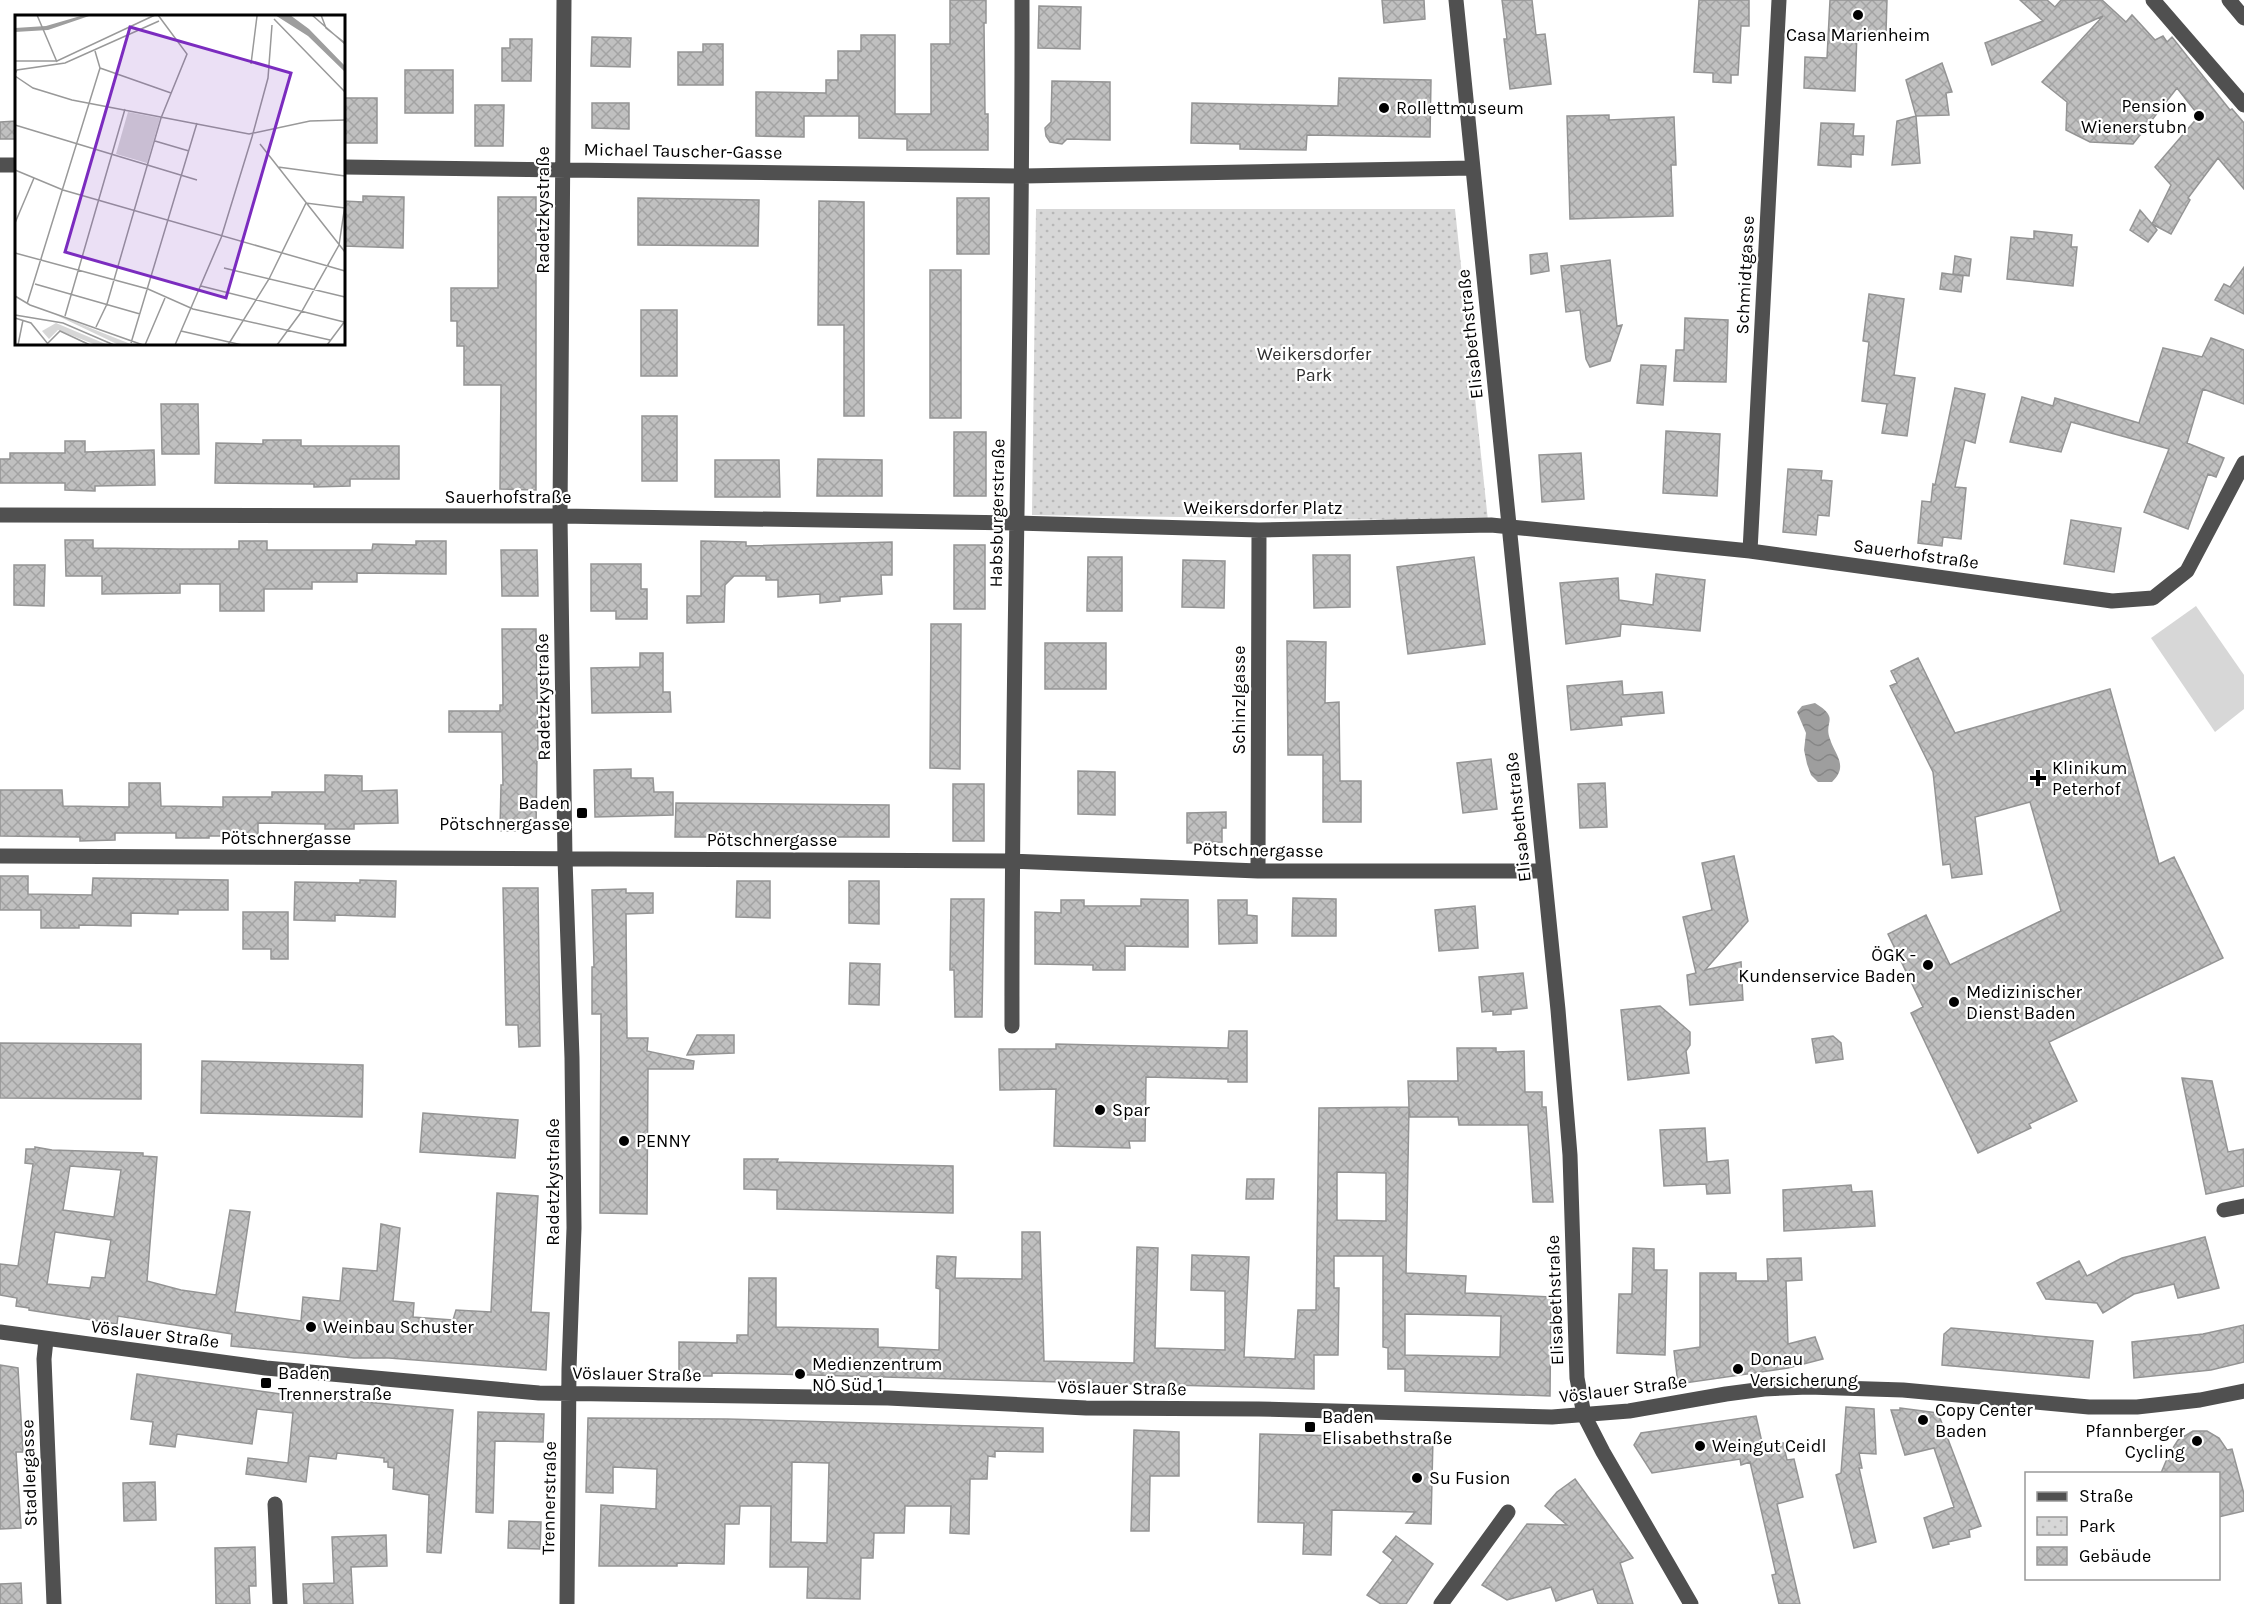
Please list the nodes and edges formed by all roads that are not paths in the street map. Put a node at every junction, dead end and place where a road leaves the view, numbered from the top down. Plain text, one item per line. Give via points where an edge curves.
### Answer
1 (564, 0) edge
2 (1022, 0) edge
3 (1456, 0) edge
4 (1779, 0) edge
5 (2153, 0) edge
6 (2229, 0) edge
7 (2244, 18) edge
8 (2244, 105) edge
9 (345, 167) edge
10 (1473, 168) junction
11 (563, 169) junction
12 (1023, 176) junction
13 (2244, 463) edge
14 (0, 515) edge
15 (560, 516) junction
16 (1016, 523) junction
17 (1509, 526) junction
18 (1259, 530) junction
19 (1750, 551) junction
20 (0, 856) edge
21 (565, 858) junction
22 (1011, 861) junction
23 (1258, 871) junction
24 (1543, 871) junction
25 (1012, 1026) dead end
26 (2244, 1206) edge
27 (2224, 1210) dead end
28 (0, 1332) edge
29 (46, 1340) junction
30 (2244, 1392) edge
31 (569, 1393) junction
32 (1584, 1415) junction
33 (275, 1504) dead end
34 (1508, 1512) dead end
35 (54, 1604) edge
36 (280, 1604) edge
37 (567, 1604) edge
38 (1441, 1604) edge
39 (1691, 1604) edge

1 - 11 street, Radetzkystraße
2 - 12 street, Habsburgerstraße
3 - 10 street, Elisabethstraße
4 - 19 street, Schmidtgasse
5 - 8 street
6 - 7 street
9 - 11 street, Michael Tauscher-Gasse
10 - 12 street
10 - 17 street, Elisabethstraße
11 - 12 street, Michael Tauscher-Gasse
11 - 15 street, Radetzkystraße
12 - 16 street, Habsburgerstraße
13 - 19 street, Sauerhofstraße via 2187,571 2152,598 2112,601
14 - 15 street, Sauerhofstraße
15 - 16 street, Sauerhofstraße
15 - 21 street, Radetzkystraße
16 - 18 street, Weikersdorfer Platz
16 - 22 street, Habsburgerstraße
17 - 18 street, Weikersdorfer Platz
17 - 19 street, Sauerhofstraße
17 - 24 street, Elisabethstraße
18 - 23 street, Schinzlgasse
20 - 21 street, Pötschnergasse
21 - 22 street, Pötschnergasse
21 - 31 street, Radetzkystraße via 574,1228
22 - 23 street, Pötschnergasse
22 - 25 street, Habsburgerstraße
23 - 24 street, Pötschnergasse
24 - 32 street, Elisabethstraße via 1570,1155 1577,1378
26 - 27 street
28 - 29 street, Vöslauer Straße
29 - 31 street, Vöslauer Straße via 266,1368
29 - 35 street, Stadlergasse
30 - 32 street, Vöslauer Straße via 2137,1407 2089,1407 1903,1390 1786,1388
31 - 32 street, Vöslauer Straße via 888,1398 1086,1408
31 - 37 street, Trennerstraße
32 - 39 street, Elisabethstraße
33 - 36 street
34 - 38 street

